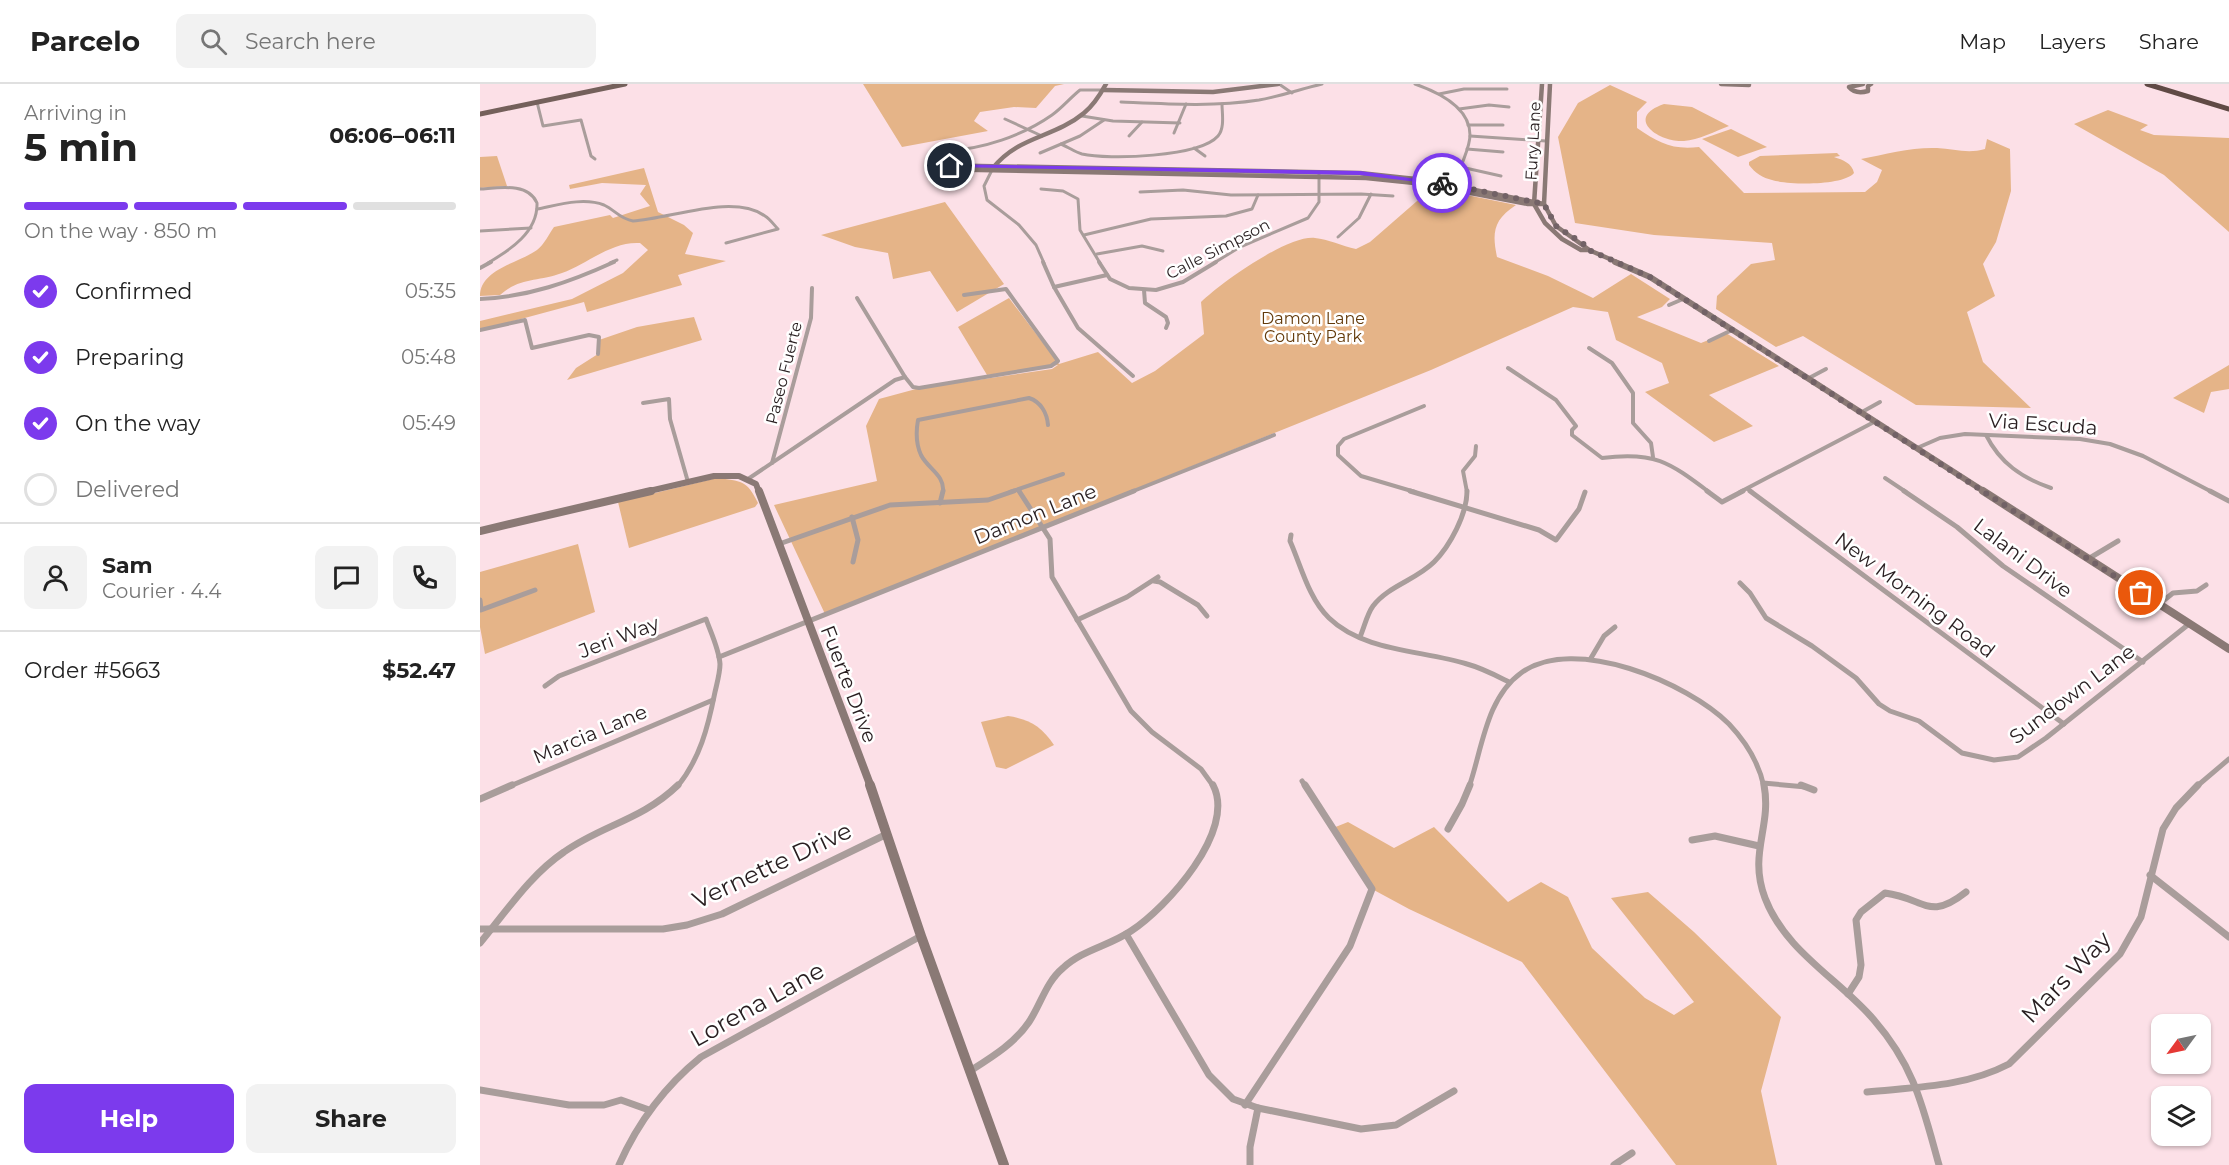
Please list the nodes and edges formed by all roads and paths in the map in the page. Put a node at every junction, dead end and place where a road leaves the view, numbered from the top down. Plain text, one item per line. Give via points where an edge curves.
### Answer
1 (625, 84) edge
2 (1106, 84) edge
3 (1279, 84) edge
4 (1322, 84) edge
5 (1415, 84) edge
6 (1542, 84) edge
7 (1550, 84) edge
8 (1721, 84) edge
9 (1737, 84) edge
10 (1863, 84) edge
11 (1870, 84) edge
12 (2147, 84) edge
13 (612, 85) edge
14 (2156, 85) edge
15 (1248, 87) edge
16 (1507, 89) dead end
17 (1104, 90) junction
18 (1152, 92) junction
19 (1292, 93) junction
20 (1439, 94) junction
21 (2187, 98) dead end
22 (537, 102) junction
23 (1121, 102) dead end
24 (1145, 103) junction
25 (1186, 104) junction
26 (1222, 104) junction
27 (1509, 107) dead end
28 (2229, 108) edge
29 (1459, 109) junction
30 (480, 114) edge
31 (1082, 116) junction
32 (1005, 119) dead end
33 (1104, 120) junction
34 (1142, 122) junction
35 (1180, 123) junction
36 (1468, 125) junction
37 (1503, 125) dead end
38 (1025, 128) junction
39 (1174, 133) dead end
40 (1042, 136) junction
41 (1129, 136) dead end
42 (1470, 136) junction
43 (1537, 141) junction
44 (1545, 141) junction
45 (1061, 144) junction
46 (1194, 148) junction
47 (1467, 149) junction
48 (946, 151) dead end
49 (1503, 152) dead end
50 (1040, 153) dead end
51 (1205, 156) dead end
52 (595, 159) dead end
53 (993, 168) junction
54 (1319, 174) junction
55 (1501, 176) dead end
56 (480, 189) edge
57 (1041, 189) dead end
58 (1140, 192) dead end
59 (1319, 194) junction
60 (1371, 194) junction
61 (1258, 195) junction
62 (1393, 196) dead end
63 (1534, 203) junction
64 (1544, 204) junction
65 (537, 209) junction
66 (531, 228) junction
67 (480, 231) edge
68 (1084, 235) junction
69 (1338, 237) dead end
70 (726, 243) dead end
71 (1589, 250) junction
72 (1163, 251) dead end
73 (1097, 254) junction
74 (617, 260) dead end
75 (480, 268) edge
76 (1107, 275) junction
77 (1054, 287) junction
78 (812, 288) dead end
79 (1144, 290) junction
80 (964, 295) dead end
81 (857, 298) dead end
82 (480, 299) edge
83 (1683, 299) junction
84 (1669, 305) dead end
85 (1166, 328) dead end
86 (480, 330) edge
87 (1732, 330) junction
88 (1709, 341) dead end
89 (1589, 348) dead end
90 (598, 354) dead end
91 (1508, 368) dead end
92 (1826, 369) dead end
93 (1133, 376) dead end
94 (904, 377) junction
95 (1809, 378) junction
96 (1880, 402) dead end
97 (643, 403) dead end
98 (1424, 406) dead end
99 (1862, 412) junction
100 (1876, 421) junction
101 (1048, 425) dead end
102 (1274, 435) dead end
103 (1986, 435) junction
104 (1476, 446) dead end
105 (1917, 448) junction
106 (1653, 457) junction
107 (772, 463) junction
108 (1063, 474) dead end
109 (1885, 478) dead end
110 (748, 479) junction
111 (688, 482) junction
112 (2051, 488) dead end
113 (1748, 489) junction
114 (1018, 490) junction
115 (1585, 492) dead end
116 (2229, 501) edge
117 (940, 503) junction
118 (1464, 507) junction
119 (852, 517) junction
120 (1042, 527) junction
121 (480, 531) edge
122 (1290, 535) dead end
123 (2118, 542) dead end
124 (779, 544) junction
125 (2088, 559) junction
126 (853, 562) dead end
127 (1740, 583) dead end
128 (2206, 585) dead end
129 (535, 590) dead end
130 (480, 600) edge
131 (2158, 605) junction
132 (1207, 616) dead end
133 (1077, 620) junction
134 (807, 621) junction
135 (2189, 624) junction
136 (1615, 627) dead end
137 (1360, 637) junction
138 (2229, 649) edge
139 (719, 657) junction
140 (1591, 658) junction
141 (2143, 662) junction
142 (1509, 682) junction
143 (545, 686) dead end
144 (713, 700) junction
145 (2064, 724) junction
146 (2229, 759) edge
147 (1302, 781) dead end
148 (1763, 783) junction
149 (1814, 790) dead end
150 (480, 799) edge
151 (1448, 830) dead end
152 (888, 833) junction
153 (1692, 840) dead end
154 (1759, 846) junction
155 (2150, 875) junction
156 (1966, 892) dead end
157 (480, 929) edge
158 (491, 930) junction
159 (1126, 934) junction
160 (921, 936) junction
161 (2229, 937) edge
162 (480, 943) edge
163 (1848, 994) junction
164 (969, 1072) junction
165 (1916, 1086) junction
166 (480, 1090) edge
167 (1454, 1091) dead end
168 (1867, 1092) dead end
169 (1245, 1105) junction
170 (1258, 1108) junction
171 (649, 1110) junction
172 (1632, 1153) dead end
173 (619, 1165) edge
174 (1004, 1165) edge
175 (1250, 1165) edge
176 (1614, 1165) edge
177 (1939, 1165) edge

1 - 13 main road
2 - 17 street
3 - 15 street
3 - 19 street
4 - 19 street
5 - 20 street
6 - 43 street, Fury Lane
7 - 44 street, Fury Lane
8 - 9 street via 1749,85
10 - 11 street via 1849,87 1864,92
12 - 14 highway
13 - 22 main road
14 - 21 highway
14 - 28 highway
15 - 18 street via 1195,94
16 - 20 street via 1460,89
17 - 18 street
17 - 31 street
17 - 38 street via 1078,92 1054,114
18 - 24 street
19 - 26 street
20 - 29 street
22 - 30 main road
22 - 52 street via 543,126 581,120
23 - 24 street
24 - 25 street
25 - 26 street
25 - 35 street
26 - 46 street via 1220,134
27 - 29 street
29 - 36 street
31 - 33 street
31 - 40 street
32 - 38 street
33 - 34 street
33 - 45 street
34 - 35 street
34 - 41 street
35 - 39 street
36 - 37 street
36 - 42 street
38 - 40 street
38 - 48 street via 977,148
40 - 53 street via 1008,152
42 - 43 street
42 - 47 street
43 - 44 street
43 - 63 street, Fury Lane
44 - 64 street, Fury Lane
45 - 46 street via 1079,153 1094,154 1163,154
45 - 50 street
46 - 51 street
47 - 49 street
47 - 55 street via 1461,167
53 - 53 street via 930,165 929,169
53 - 54 street
53 - 77 street via 984,186 985,197 1036,245
54 - 59 street
54 - 63 street via 1360,173 1425,180
56 - 65 street via 522,190 534,195
57 - 68 street via 1076,197 1080,203 1079,226
58 - 61 street via 1183,190
59 - 60 street
59 - 61 street
59 - 79 street, Calle Simpson via 1317,207 1301,222 1240,248 1179,284
60 - 62 street
60 - 69 street via 1364,213
61 - 68 street via 1252,209 1237,215 1151,219
63 - 64 street
63 - 71 street, Fury Lane via 1562,239 1581,250
64 - 71 street, Fury Lane via 1556,226
65 - 66 street
65 - 70 street via 595,203 607,206 621,219 639,221 711,208 739,208 763,215 778,229
66 - 67 street
66 - 75 street via 515,246
68 - 73 street
71 - 83 street, Fury Lane via 1650,277
72 - 73 street via 1138,246
73 - 76 street
74 - 82 street via 544,291
76 - 77 street
76 - 79 street, Calle Simpson via 1120,285
77 - 93 street via 1078,328
78 - 107 street, Paseo Fuerte via 810,318
79 - 85 street via 1145,303 1166,317
80 - 94 street via 1006,288 1058,361 1051,366 919,388
81 - 94 street
83 - 84 street
83 - 87 street, Fury Lane
86 - 90 street via 525,320 532,348 590,335 598,337
87 - 88 street
87 - 95 street, Fury Lane
89 - 106 street via 1612,363 1633,393 1634,425 1651,443
91 - 106 street via 1553,398 1572,418 1576,426 1572,435 1602,458 1626,454
92 - 95 street
94 - 107 street
95 - 99 street, Fury Lane
96 - 99 street
97 - 111 street via 669,399 670,419
98 - 118 street via 1347,437 1336,451 1361,476
99 - 100 street, Fury Lane
100 - 105 street, Fury Lane
100 - 113 street
101 - 117 street via 1037,400 1029,398 918,420 921,456 944,485
102 - 120 street, Damon Lane
103 - 105 street, Via Escuda via 1948,435
103 - 112 street via 2004,463 2038,485
103 - 116 street, Via Escuda via 2110,444 2143,456
104 - 118 street via 1463,471 1467,489
105 - 125 street, Fury Lane
106 - 113 street via 1667,461 1722,502
107 - 110 street
108 - 114 street
109 - 141 street, Lalani Drive via 1950,522 2003,566
110 - 111 street via 721,475
110 - 124 street, Fuerte Drive via 758,487
111 - 121 street
113 - 145 street, New Morning Road
114 - 117 street via 988,500
114 - 120 street
115 - 118 street via 1579,509 1556,540 1539,530
117 - 119 street via 890,505
118 - 137 street via 1454,533 1433,563 1372,607
119 - 124 street
119 - 126 street via 859,537
120 - 133 street via 1051,543 1052,577
120 - 134 street, Damon Lane
122 - 137 street via 1323,610 1341,628
123 - 125 street
124 - 134 street, Fuerte Drive
125 - 131 street, Fury Lane
127 - 145 street, Sundown Lane via 1766,618 1856,678 1879,704 1919,722 1962,753 1994,760 2018,757
128 - 131 street via 2197,591 2173,593
129 - 130 street via 481,610
131 - 135 street, Fury Lane
132 - 133 street via 1198,605 1156,579
133 - 159 street via 1135,717 1208,777 1218,799 1215,828 1197,860 1165,903
134 - 139 street
134 - 152 street, Fuerte Drive
135 - 138 street, Fury Lane
135 - 141 street, Sundown Lane
136 - 140 street via 1604,636
137 - 142 street via 1485,668
139 - 143 street, Jeri Way via 706,619 559,676
139 - 144 street
140 - 142 street via 1549,660
140 - 148 street via 1667,683 1705,704 1745,744
141 - 145 street, Sundown Lane
142 - 151 street via 1496,705 1466,800
144 - 150 street, Marcia Lane
144 - 158 street via 700,754 676,788 641,814 553,859
146 - 155 street, Mars Way via 2168,819
147 - 169 street via 1372,889 1350,946
148 - 149 street via 1800,785
148 - 154 street via 1766,809
152 - 158 street, Vernette Drive via 733,909 687,925 663,929
152 - 160 street, Fuerte Drive
153 - 154 street via 1715,836
154 - 163 street via 1757,871 1774,916 1798,949
155 - 161 street
155 - 165 street, Mars Way via 2141,917 2120,954 2009,1064 1971,1080
156 - 163 street via 1941,909 1885,893 1861,912 1856,920 1861,965 1859,977
157 - 158 street
158 - 162 street
159 - 164 street via 1066,965 1049,984 1030,1022 1016,1038
159 - 169 street via 1209,1075 1224,1092
160 - 164 street, Fuerte Drive
160 - 171 street, Lorena Lane via 711,1050 681,1073
163 - 165 street via 1886,1034
164 - 174 street, Fuerte Drive
165 - 168 street, Mars Way
165 - 177 street
166 - 171 street via 549,1103 605,1106 621,1100
167 - 170 street via 1396,1125 1361,1129
169 - 170 street
170 - 175 street
171 - 173 street, Lorena Lane
172 - 176 street

